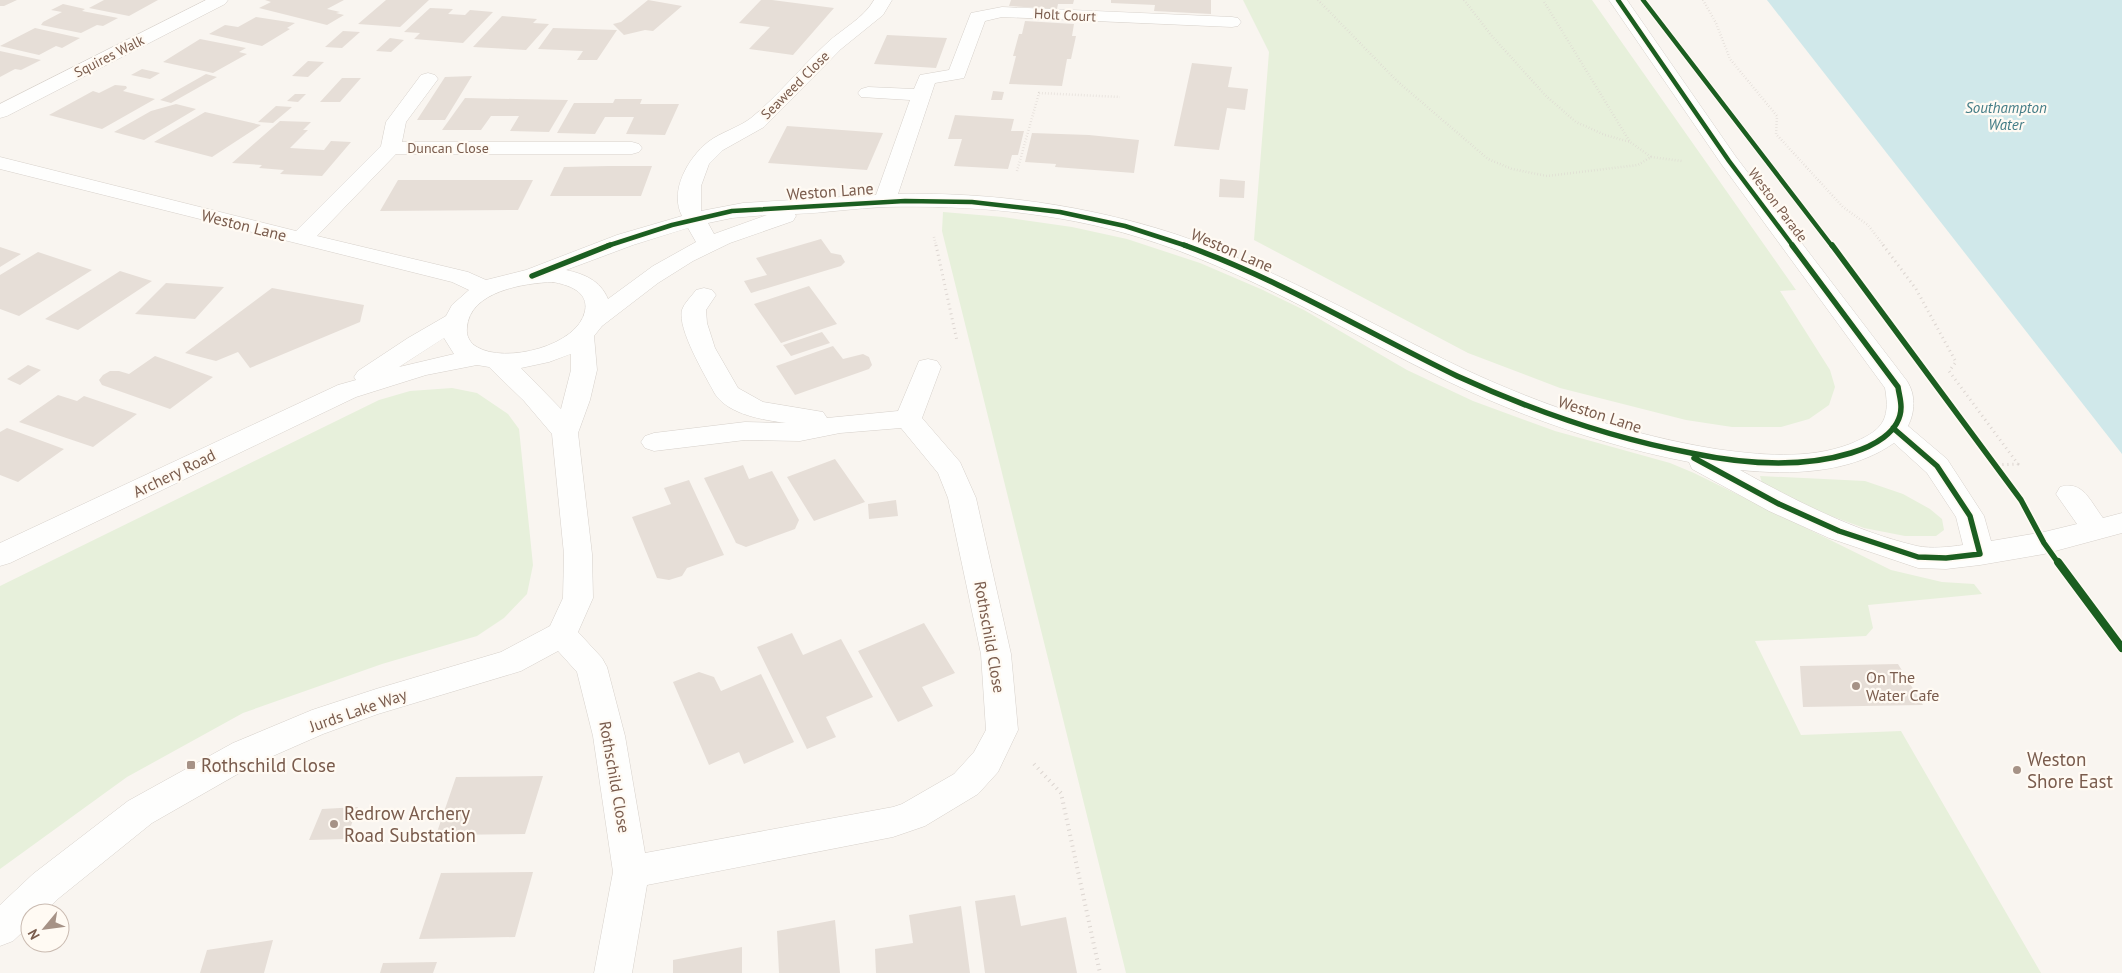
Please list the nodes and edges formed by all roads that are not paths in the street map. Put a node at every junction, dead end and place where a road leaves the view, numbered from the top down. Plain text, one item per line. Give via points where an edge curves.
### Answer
1 (219, 0) edge
2 (883, 0) edge
3 (1618, 0) edge
4 (1232, 22) dead end
5 (428, 79) dead end
6 (924, 87) junction
7 (868, 93) dead end
8 (0, 112) edge
9 (391, 148) junction
10 (632, 148) dead end
11 (0, 163) edge
12 (885, 200) junction
13 (810, 207) junction
14 (694, 219) junction
15 (301, 239) junction
16 (708, 244) junction
17 (532, 276) junction
18 (486, 289) junction
19 (704, 295) dead end
20 (454, 322) junction
21 (588, 328) junction
22 (487, 359) junction
23 (928, 367) road end
24 (347, 391) junction
25 (908, 419) junction
26 (840, 424) junction
27 (1893, 428) junction
28 (565, 433) junction
29 (654, 442) dead end
30 (1688, 454) junction
31 (2070, 494) dead end
32 (2109, 527) edge
33 (1980, 554) junction
34 (0, 555) edge
35 (562, 634) junction
36 (631, 872) junction
37 (0, 928) edge
38 (614, 973) edge

1 - 8 street, Squires Walk
2 - 14 street, Seaweed Close via 877,11 836,45 757,123 716,146 700,162 690,186 689,208
3 - 27 street, Weston Parade via 1729,161 1898,387 1901,410
4 - 6 street, Holt Court via 987,14 977,17 957,74
5 - 9 street via 396,122
6 - 7 street, Holt Court
6 - 12 street
9 - 10 street, Duncan Close
9 - 15 street, Duncan Close
11 - 15 street, Weston Lane
12 - 13 street, Weston Lane
12 - 30 street, Weston Lane via 1008,206 1070,214 1178,242 1340,314 1445,370 1518,402 1600,430
13 - 14 street, Weston Lane via 750,208
13 - 16 street, Weston Lane
14 - 16 street, Seaweed Close
14 - 17 street, Weston Lane via 592,250
15 - 18 street, Weston Lane via 460,277
16 - 21 street, Weston Lane via 659,272
17 - 18 street
17 - 21 street via 553,275 586,285 595,295 598,307
18 - 20 street via 460,310
19 - 26 street via 694,310 695,323 702,348 728,394 757,410 805,415
20 - 22 street via 456,342 464,350
20 - 24 street, Archery Road
21 - 22 street via 564,348 541,356 511,362
21 - 28 street via 584,370
22 - 24 street, Archery Road via 423,368
22 - 28 street via 525,384
23 - 25 street
24 - 34 street, Archery Road
25 - 26 street
25 - 36 street, Rothschild Close via 950,469 962,498 996,654 1002,711 1002,730 986,762 966,784 914,815 893,822
26 - 29 street via 800,432 745,431
27 - 30 street, Weston Lane via 1873,445 1839,457 1802,462 1751,463
27 - 33 street via 1937,466 1970,516
28 - 35 street via 578,554 578,598
30 - 33 street via 1779,504 1839,531 1918,557
31 - 32 street
32 - 33 street
35 - 36 street, Rothschild Close via 592,667 609,736
35 - 37 street, Jurds Lake Way via 510,662 366,705 312,724 245,754 140,812 46,886
36 - 38 street, Rothschild Close

